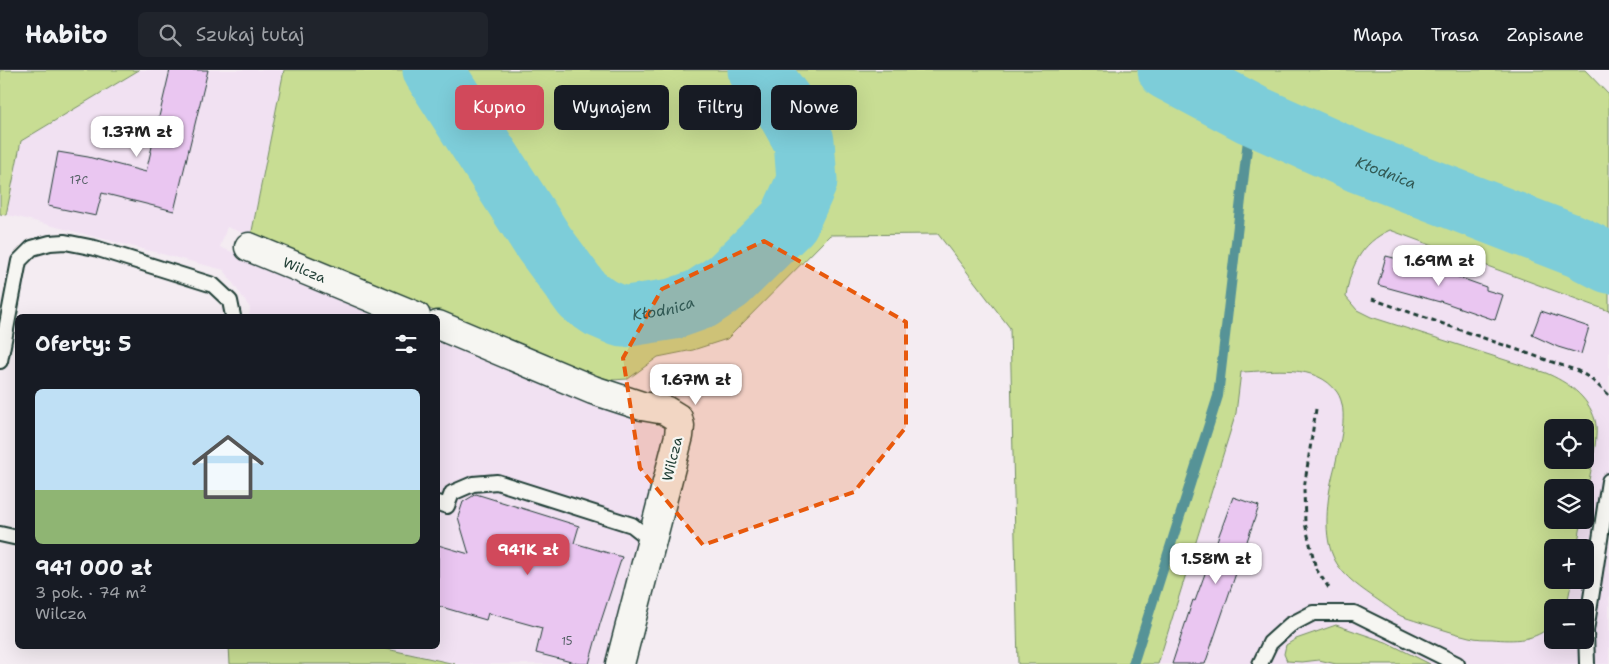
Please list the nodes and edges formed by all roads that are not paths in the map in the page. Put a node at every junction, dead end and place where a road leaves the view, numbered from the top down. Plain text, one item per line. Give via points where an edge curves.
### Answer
1 (249, 247) dead end
2 (233, 314) edge
3 (411, 314) edge
4 (440, 326) edge
5 (0, 361) edge
6 (1609, 480) edge
7 (440, 504) edge
8 (0, 534) edge
9 (15, 537) edge
10 (651, 540) junction
11 (620, 664) edge
12 (1260, 664) edge
13 (1457, 664) edge
14 (1587, 664) edge

1 - 3 street, Wilcza
2 - 5 lane via 230,301 212,285 95,248 65,242 50,243 32,248 19,261
4 - 10 street, Wilcza via 593,390 665,410 678,418 679,436
6 - 14 lane via 1586,631
7 - 10 lane via 447,506 452,493 473,484 497,482 632,524
8 - 9 lane
10 - 11 street, Wilcza
12 - 13 lane via 1270,643 1290,625 1313,613 1354,613

